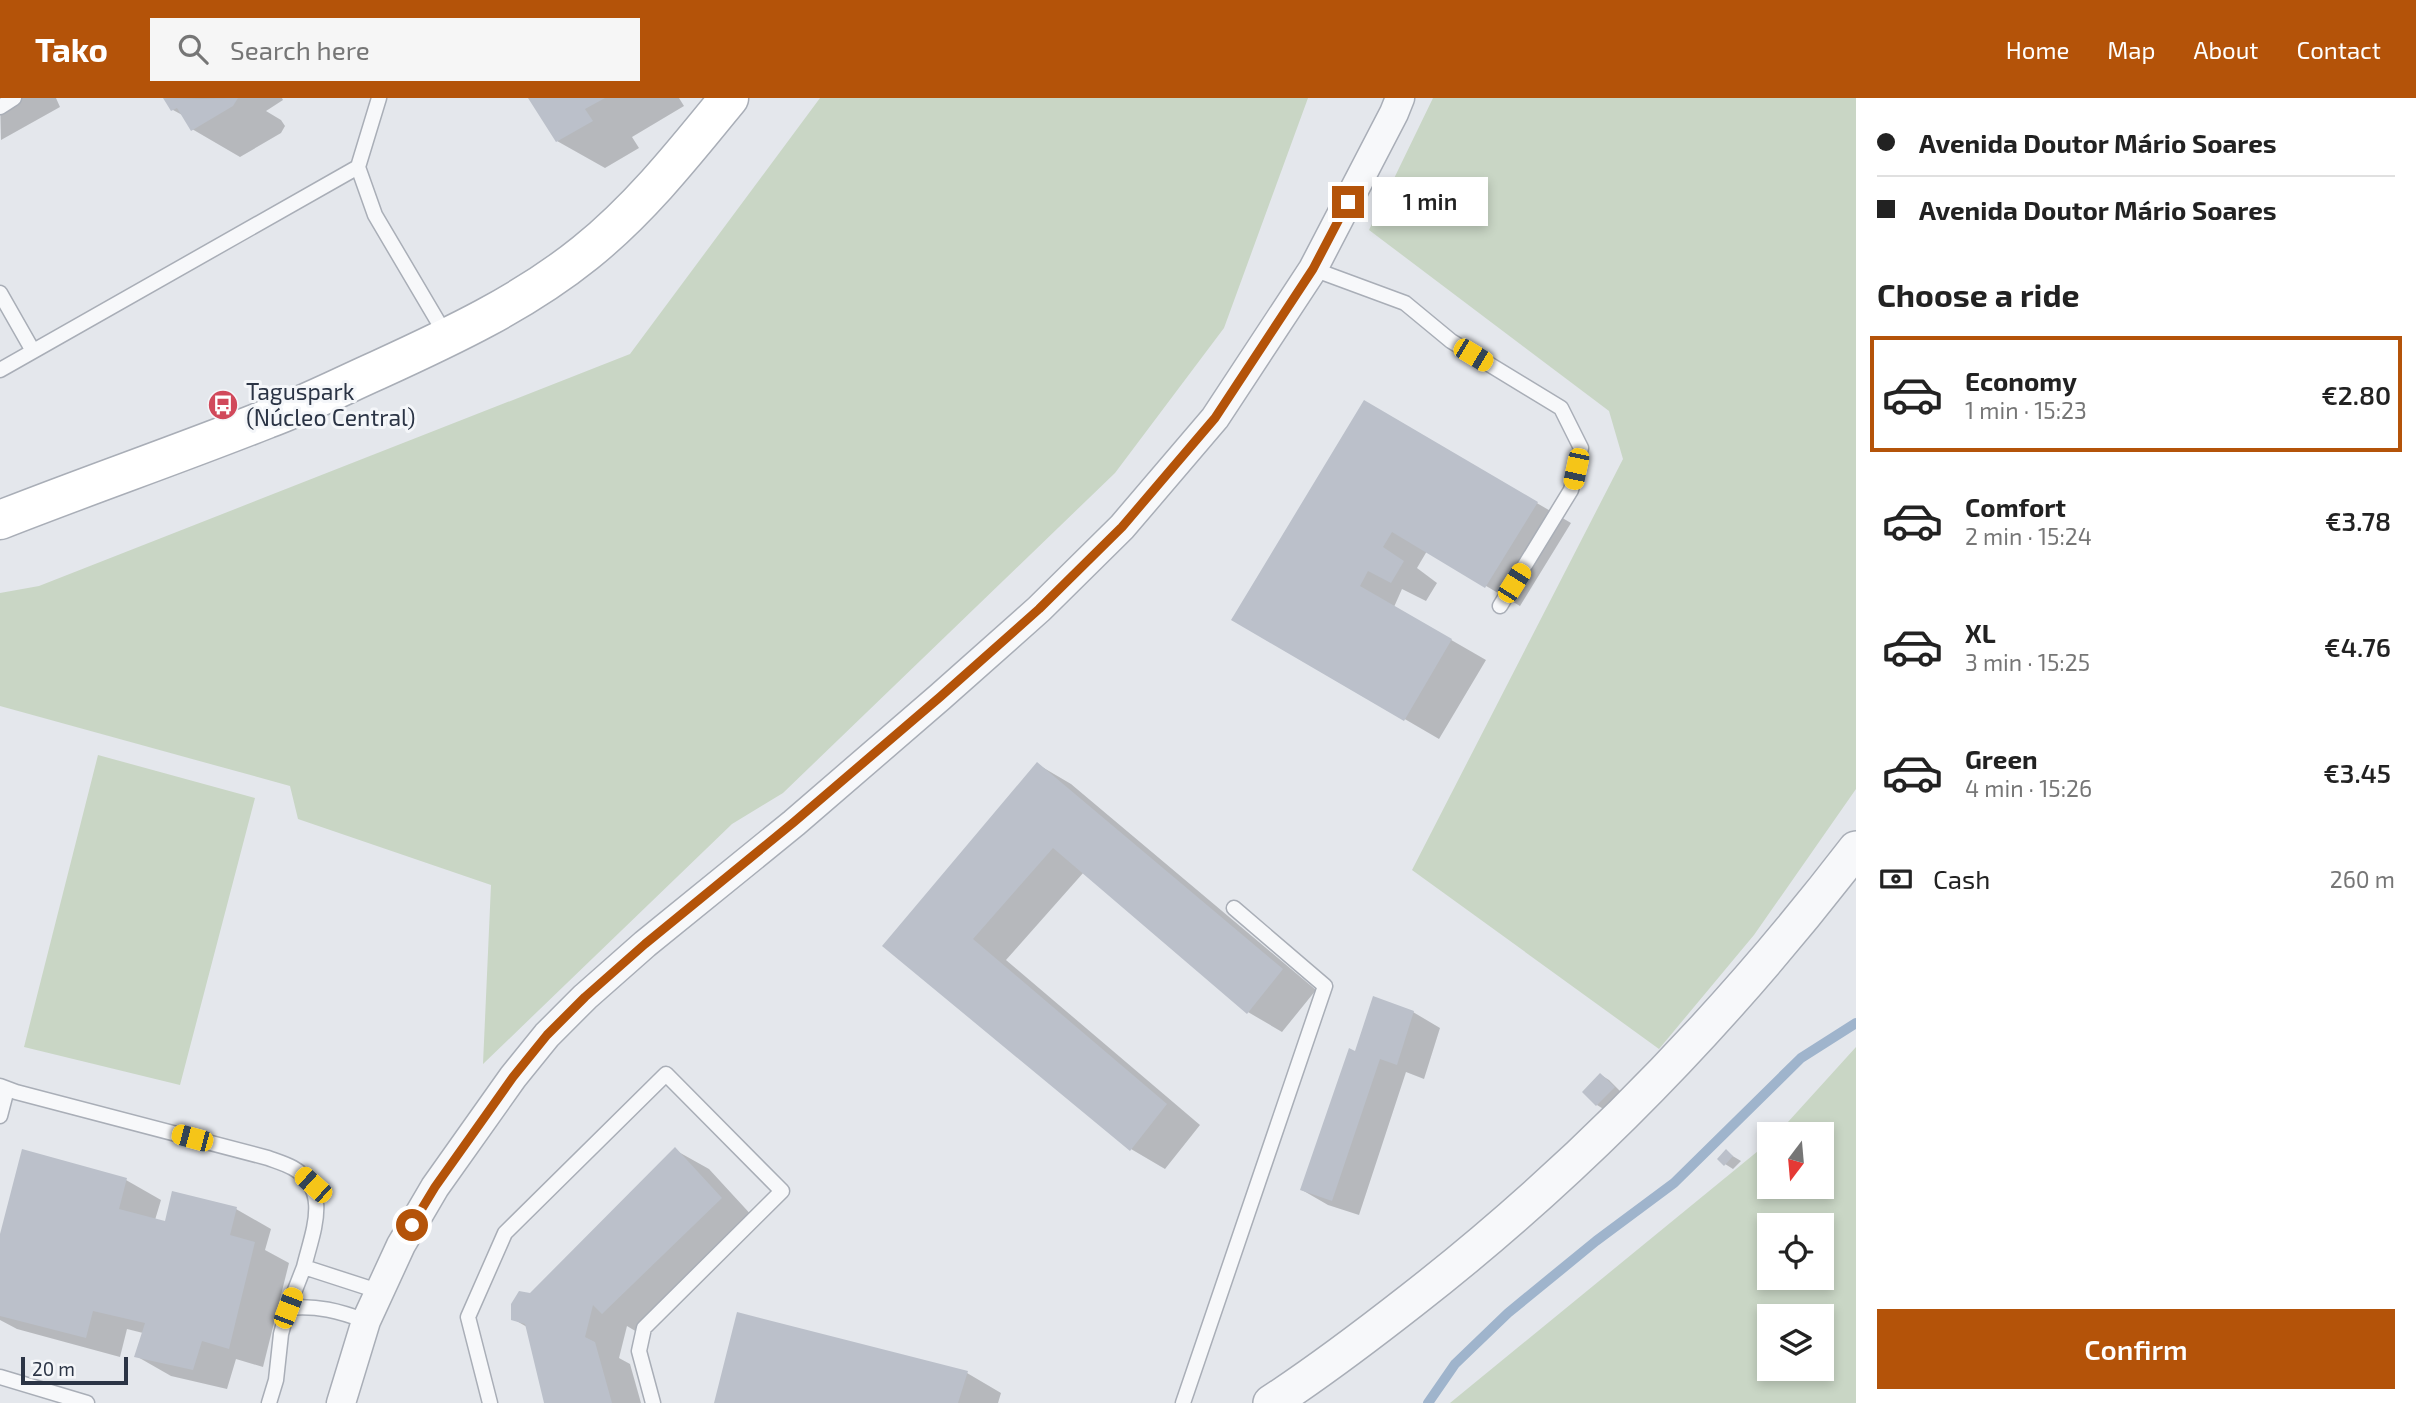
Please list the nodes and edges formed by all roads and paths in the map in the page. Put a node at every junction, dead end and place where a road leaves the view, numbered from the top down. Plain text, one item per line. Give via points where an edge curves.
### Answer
1 (14, 98) edge
2 (379, 98) edge
3 (729, 98) edge
4 (1400, 98) edge
5 (0, 107) edge
6 (358, 167) junction
7 (1313, 269) junction
8 (0, 293) edge
9 (448, 338) junction
10 (33, 351) junction
11 (0, 370) edge
12 (0, 520) edge
13 (1500, 606) dead end
14 (1856, 849) edge
15 (1234, 908) dead end
16 (4, 1087) edge
17 (0, 1116) edge
18 (304, 1267) junction
19 (378, 1291) junction
20 (288, 1308) junction
21 (366, 1321) junction
22 (0, 1377) edge
23 (87, 1403) edge
24 (269, 1403) edge
25 (341, 1403) edge
26 (490, 1403) edge
27 (653, 1403) edge
28 (1183, 1403) edge
29 (1270, 1403) edge

1 - 5 lane
2 - 6 lane
3 - 9 main road via 644,197 586,253
4 - 7 street
6 - 9 lane via 375,215
6 - 10 lane
7 - 13 lane via 1405,303 1451,341 1561,408 1581,448 1571,490
7 - 19 street via 1215,418 1112,536 1039,609 794,822 645,944 547,1035 435,1187
8 - 10 lane
9 - 12 main road via 270,419
10 - 11 lane
14 - 29 street via 1734,998 1550,1184 1454,1267 1322,1369
15 - 28 lane via 1325,986
16 - 17 lane
16 - 18 lane via 295,1168 313,1185 318,1211
18 - 19 lane
18 - 20 lane
19 - 21 street
20 - 21 lane via 331,1308
20 - 24 lane
21 - 25 street
22 - 23 lane
26 - 27 lane via 468,1317 505,1233 666,1074 782,1191 644,1328 639,1351

